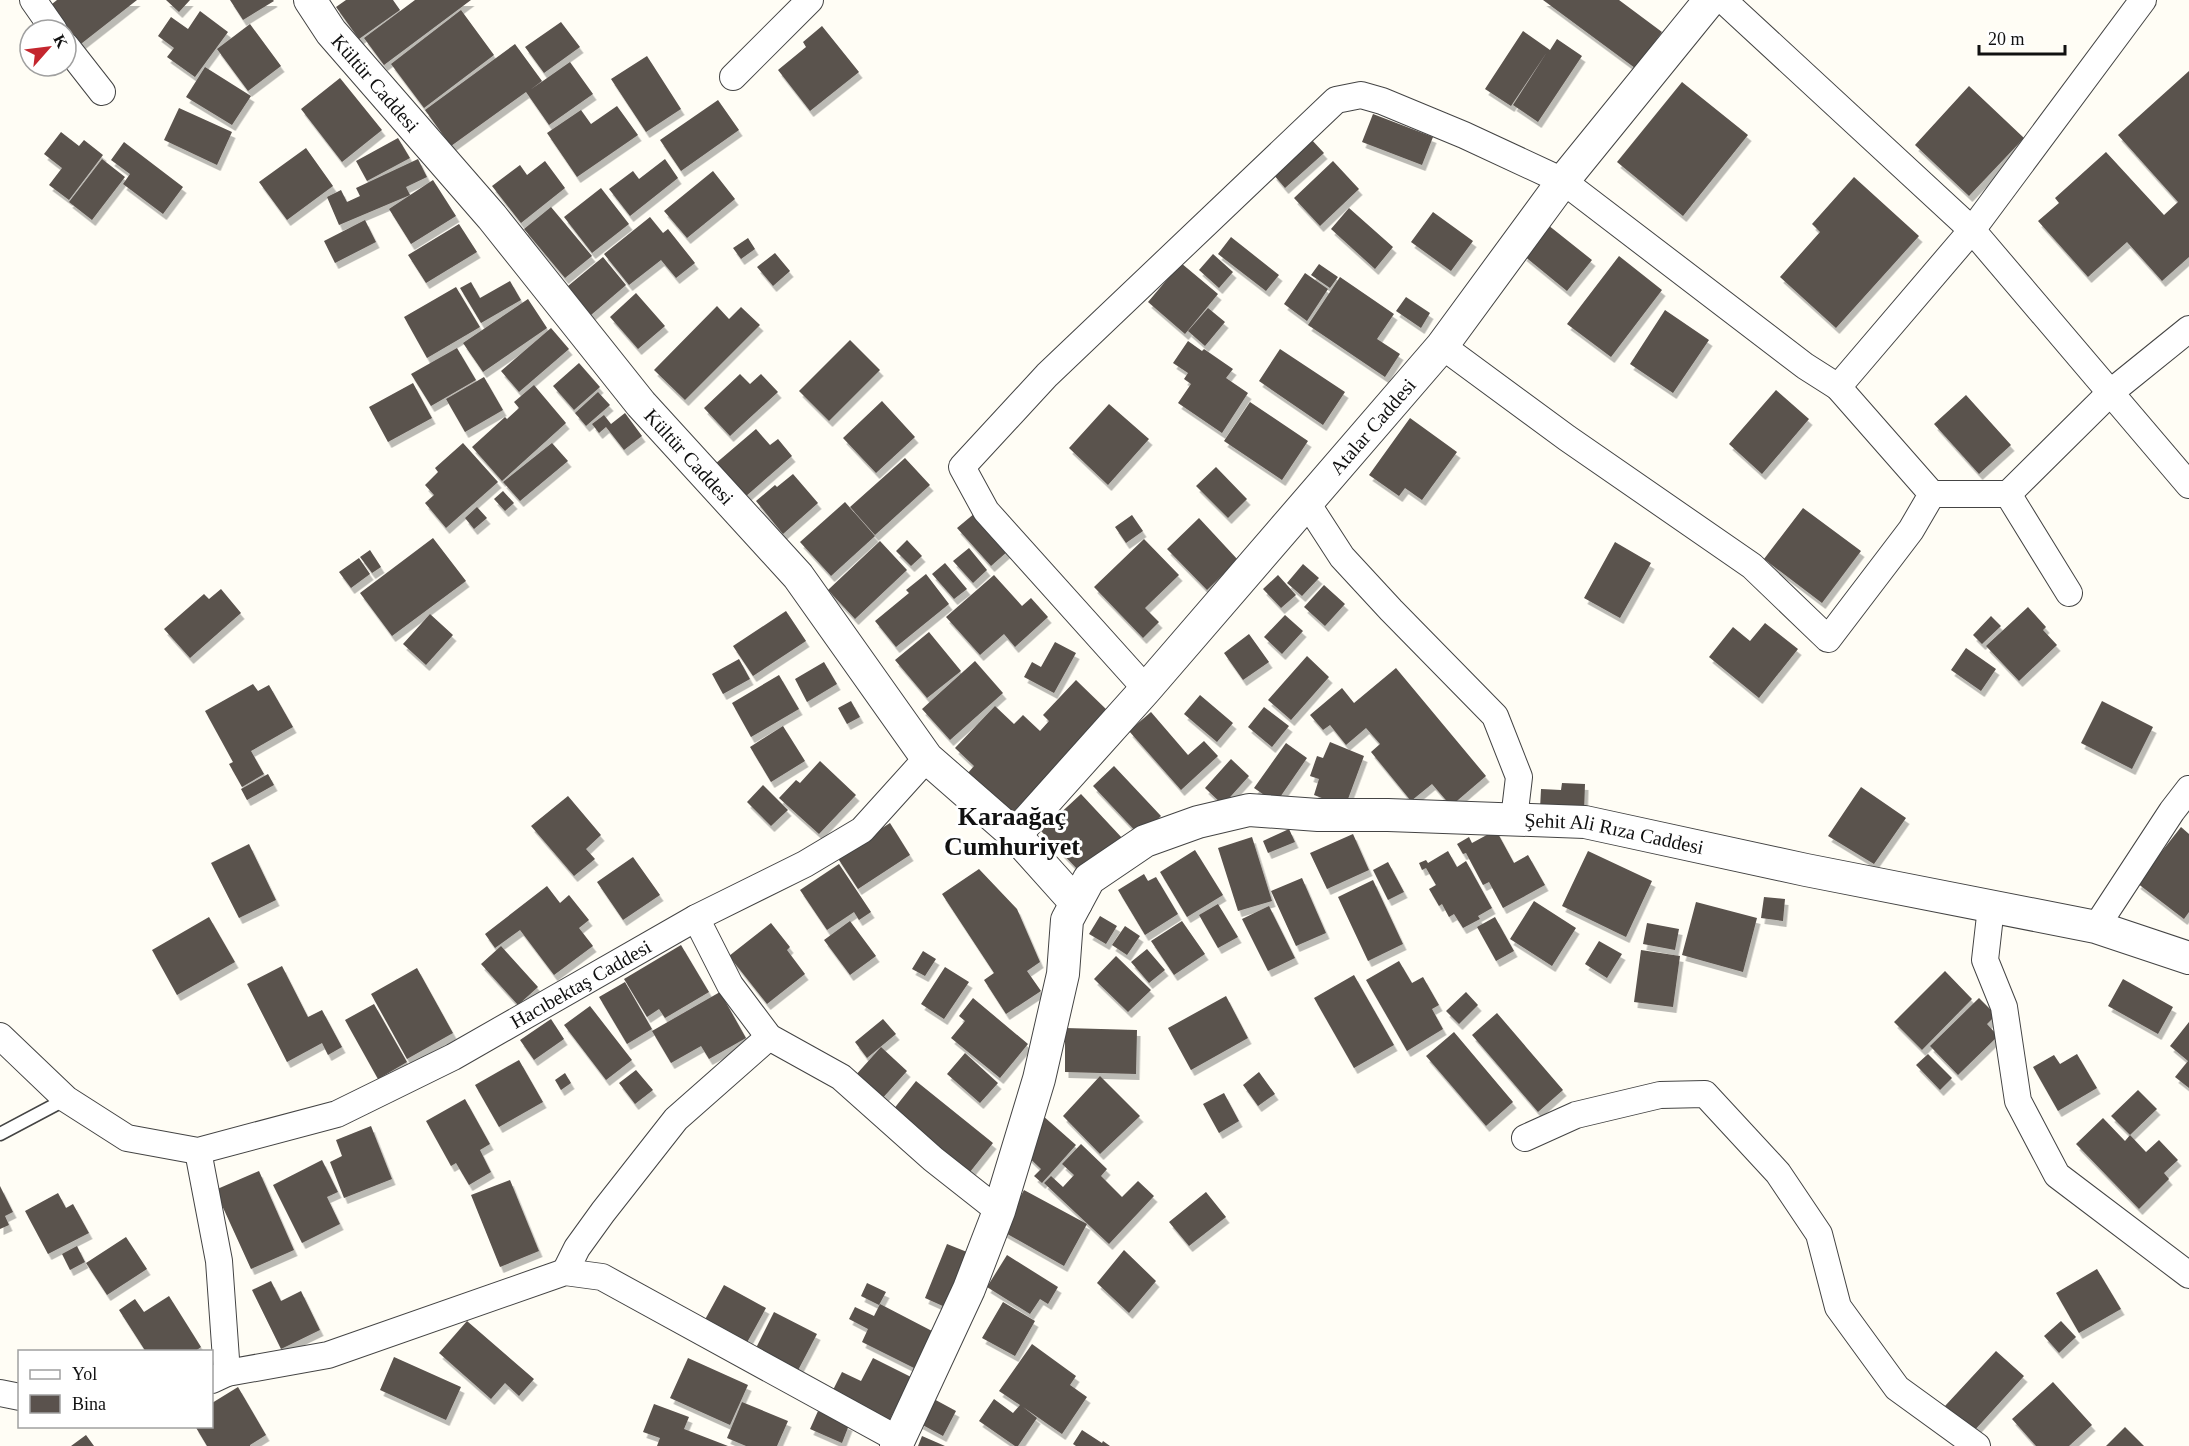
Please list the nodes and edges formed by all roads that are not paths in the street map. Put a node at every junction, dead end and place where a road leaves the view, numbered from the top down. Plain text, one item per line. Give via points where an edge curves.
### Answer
1 (33, 0) edge
2 (310, 0) edge
3 (810, 0) edge
4 (2143, 0) edge
5 (1705, 3) edge
6 (46, 18) edge
7 (78, 61) edge
8 (733, 77) dead end
9 (102, 92) dead end
10 (1563, 181) junction
11 (1972, 230) junction
12 (2189, 328) edge
13 (1442, 346) junction
14 (1838, 387) junction
15 (2111, 392) junction
16 (2189, 485) edge
17 (1932, 494) junction
18 (2008, 494) junction
19 (1307, 503) junction
20 (2068, 593) dead end
21 (1146, 689) junction
22 (927, 758) junction
23 (2189, 789) edge
24 (1514, 819) junction
25 (1015, 835) junction
26 (1991, 907) junction
27 (1071, 911) junction
28 (696, 918) junction
29 (2096, 927) junction
30 (2189, 958) edge
31 (0, 1036) edge
32 (769, 1037) junction
33 (66, 1100) junction
34 (0, 1134) edge
35 (1525, 1138) dead end
36 (198, 1150) junction
37 (999, 1211) junction
38 (565, 1272) junction
39 (2189, 1275) edge
40 (219, 1377) edge
41 (0, 1393) edge
42 (18, 1397) edge
43 (898, 1443) edge
44 (1977, 1446) edge

1 - 6 street
2 - 22 street, Kültür Caddesi via 331,32 492,217 641,404 798,576
3 - 8 street
4 - 11 street
5 - 10 street, Atalar Caddesi
5 - 11 street
7 - 9 street
10 - 13 street, Atalar Caddesi
10 - 14 street
10 - 21 street via 1382,101 1361,95 1336,100 1047,375 962,467 986,511
11 - 14 street
11 - 15 street
12 - 15 street
13 - 17 street via 1752,566 1828,639 1911,530
13 - 19 street, Atalar Caddesi
14 - 17 street
15 - 16 street
15 - 18 street
17 - 18 street
18 - 20 street
19 - 21 street, Atalar Caddesi
19 - 24 street via 1342,556 1495,716 1519,777
21 - 25 street, Atalar Caddesi
22 - 25 street, Kültür Caddesi
22 - 28 street, Hacıbektaş Caddesi via 861,830 805,864
23 - 29 street
24 - 26 street, Şehit Ali Rıza Caddesi via 1585,822
24 - 27 street, Şehit Ali Rıza Caddesi via 1249,810 1198,822 1145,841 1089,879
25 - 27 street, Kültür Caddesi
26 - 29 street, Şehit Ali Rıza Caddesi
26 - 39 street via 1985,960 2004,1007 2018,1101 2057,1175
27 - 37 street via 1063,974 1039,1079
28 - 32 street via 730,985
28 - 36 street, Hacıbektaş Caddesi via 453,1057 337,1114
29 - 30 street, Şehit Ali Rıza Caddesi
31 - 33 street
32 - 37 street via 841,1077 933,1159
32 - 38 street via 676,1119 603,1212
33 - 34 lane
33 - 36 street via 127,1138
35 - 44 street via 1576,1115 1660,1095 1704,1094 1778,1173 1801,1208 1818,1234 1838,1307 1897,1388
36 - 40 street via 219,1261
37 - 43 street via 969,1289
38 - 40 street via 328,1355
38 - 43 street via 602,1277
41 - 42 street

